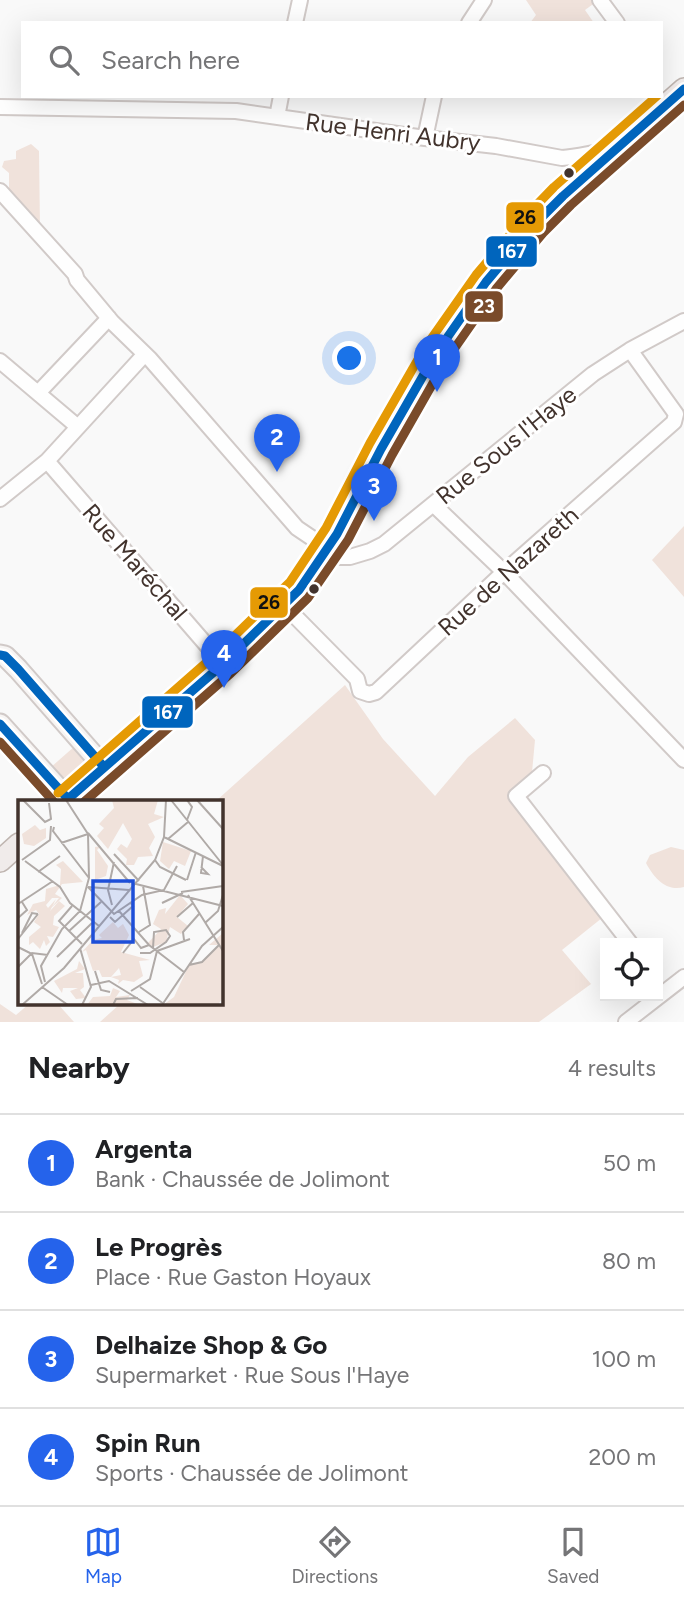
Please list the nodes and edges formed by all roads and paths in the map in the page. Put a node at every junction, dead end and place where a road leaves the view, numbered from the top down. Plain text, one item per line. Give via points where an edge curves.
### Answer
1 (300, 0) edge
2 (484, 0) edge
3 (600, 0) edge
4 (295, 21) edge
5 (470, 21) edge
6 (616, 21) edge
7 (679, 94) edge
8 (281, 98) edge
9 (435, 98) edge
10 (0, 107) edge
11 (277, 117) junction
12 (425, 138) junction
13 (616, 149) junction
14 (0, 191) edge
15 (109, 318) junction
16 (684, 321) edge
17 (630, 350) junction
18 (144, 355) junction
19 (0, 361) edge
20 (38, 393) junction
21 (78, 427) junction
22 (47, 461) junction
23 (0, 499) edge
24 (433, 504) junction
25 (327, 550) junction
26 (504, 572) junction
27 (284, 606) junction
28 (0, 655) edge
29 (223, 664) junction
30 (0, 724) edge
31 (684, 760) edge
32 (104, 767) junction
33 (543, 773) dead end
34 (67, 800) edge
35 (18, 845) edge
36 (0, 861) edge
37 (626, 938) edge
38 (684, 977) edge
39 (663, 985) edge
40 (646, 1001) edge
41 (626, 1022) edge

1 - 4 street
2 - 5 street
3 - 6 street
7 - 13 main road
8 - 11 street
9 - 12 street
10 - 11 street, Rue Henri Aubry via 236,111
11 - 12 street, Rue Henri Aubry
12 - 13 street, Rue Henri Aubry via 562,158
13 - 25 main road via 534,225 486,282 435,355
14 - 15 street
15 - 18 street
15 - 20 street
16 - 17 street, Rue Sous l'Haye
17 - 24 street, Rue Sous l'Haye via 593,374
17 - 26 street, Rue de Nazareth via 677,419
18 - 21 street
18 - 25 street via 297,528
19 - 20 street
20 - 21 street
21 - 22 street
22 - 23 street
22 - 29 street, Rue Maréchal
24 - 25 street, Rue Sous l'Haye via 370,551 340,557
24 - 26 street
25 - 27 main road
26 - 27 street, Rue de Nazareth via 369,694 360,691 357,679
26 - 31 street
27 - 29 main road
28 - 32 street via 18,669
29 - 32 main road
30 - 34 street
32 - 34 main road
33 - 37 street via 511,799
35 - 36 main road
38 - 39 street
40 - 41 street

